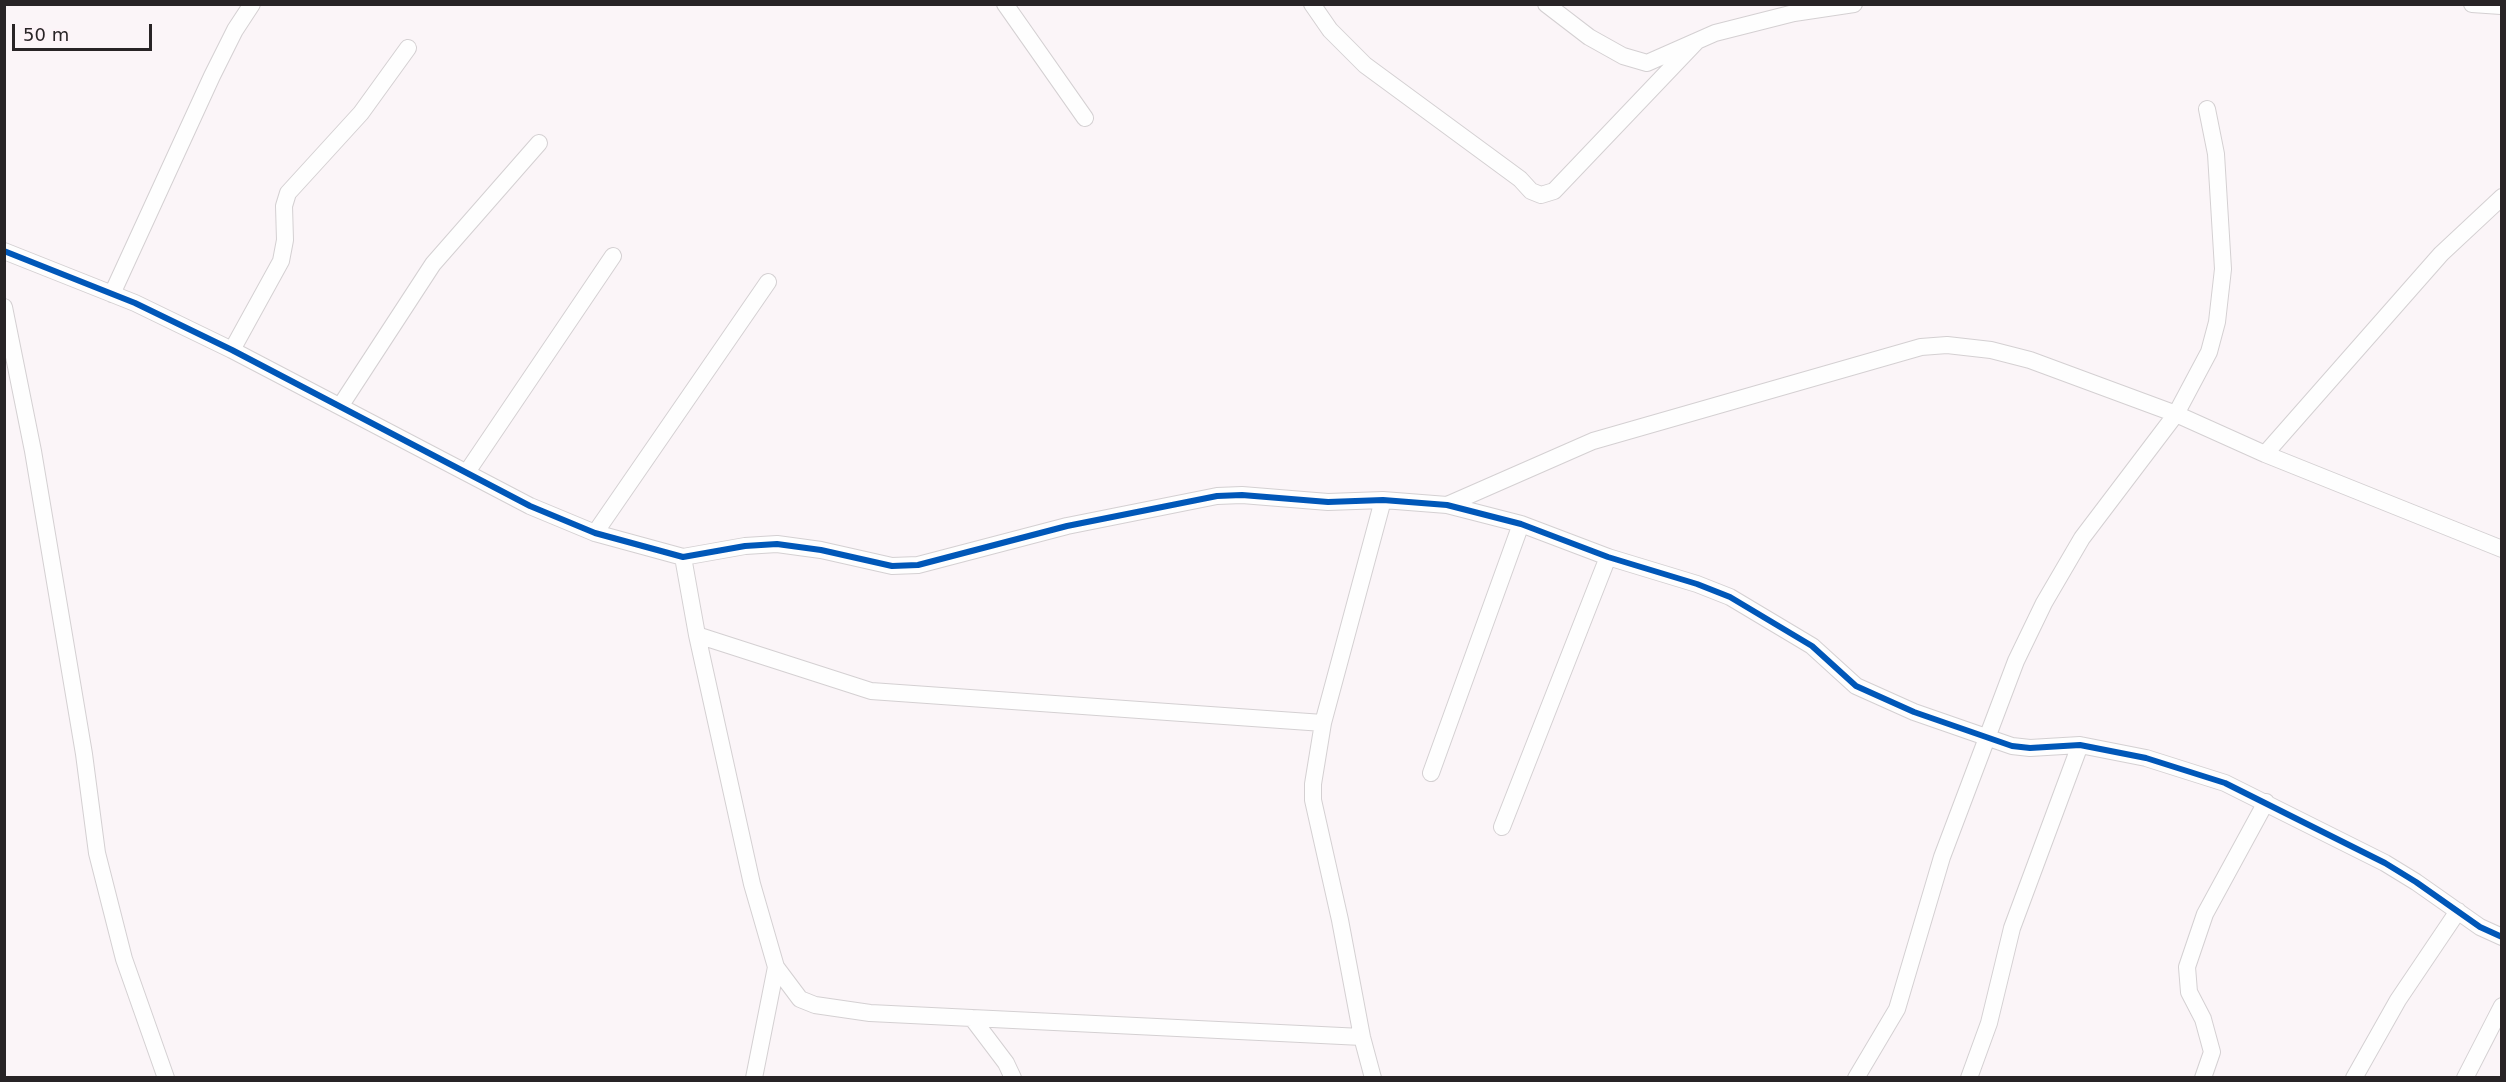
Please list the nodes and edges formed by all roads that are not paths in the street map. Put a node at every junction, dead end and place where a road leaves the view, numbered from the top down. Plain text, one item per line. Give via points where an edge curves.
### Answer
1 (252, 4) edge
2 (1005, 4) edge
3 (1312, 4) edge
4 (1546, 4) edge
5 (1854, 4) edge
6 (2472, 4) edge
7 (2501, 6) edge
8 (1697, 41) junction
9 (408, 48) dead end
10 (2207, 109) dead end
11 (1084, 118) dead end
12 (539, 143) dead end
13 (2502, 197) edge
14 (4, 251) edge
15 (613, 256) dead end
16 (768, 282) dead end
17 (112, 294) junction
18 (4, 307) edge
19 (232, 350) junction
20 (341, 405) junction
21 (2176, 414) junction
22 (2265, 454) junction
23 (468, 472) junction
24 (1383, 501) junction
25 (1447, 505) junction
26 (1521, 524) junction
27 (595, 532) junction
28 (2502, 549) edge
29 (683, 557) junction
30 (1608, 557) junction
31 (697, 635) junction
32 (1323, 723) junction
33 (1989, 739) junction
34 (2080, 745) junction
35 (1431, 773) dead end
36 (2266, 802) junction
37 (1502, 827) dead end
38 (2458, 911) junction
39 (2502, 936) edge
40 (776, 968) junction
41 (2502, 1006) edge
42 (972, 1018) junction
43 (1362, 1037) junction
44 (166, 1077) edge
45 (754, 1077) edge
46 (1013, 1077) edge
47 (1373, 1077) edge
48 (1856, 1077) edge
49 (1969, 1077) edge
50 (2203, 1077) edge
51 (2354, 1077) edge
52 (2465, 1077) edge

1 - 17 street via 212,76
2 - 11 street
3 - 8 street via 1330,30 1365,65 1541,195 1554,191
4 - 8 street via 1589,37 1638,62 1659,59
5 - 8 street via 1794,13
6 - 7 street
9 - 19 street via 361,113 288,193 281,261
10 - 21 street via 2216,154 2223,269 2209,352
12 - 20 street via 433,264
13 - 22 street via 2441,254
14 - 17 street
15 - 23 street
16 - 27 street
17 - 19 street
18 - 44 street via 33,451 97,853 124,959
19 - 20 street
20 - 23 street
21 - 22 street
21 - 25 street via 2008,353 1955,346 1922,347 1593,441
21 - 33 street via 2082,538 2044,603 2016,661
22 - 28 street
23 - 27 street via 530,506
24 - 25 street
24 - 29 street via 1217,496 1067,526 918,565 892,566 777,544
24 - 32 street
25 - 26 street
26 - 30 street
26 - 35 street
27 - 29 street
29 - 31 street
30 - 33 street via 1730,597 1812,646 1856,686
30 - 37 street
31 - 32 street via 871,691
31 - 40 street via 752,884
32 - 43 street via 1314,800
33 - 34 street via 2030,748
33 - 48 street via 1942,857 1898,1009
34 - 36 street via 2200,773
34 - 49 street via 2012,928 1989,1023
36 - 38 street via 2385,863
36 - 50 street via 2205,914 2187,968 2189,992 2203,1019 2212,1052
38 - 39 street via 2480,927
38 - 51 street via 2398,1000
40 - 42 street via 800,999 815,1005 870,1013
40 - 45 street
41 - 52 street
42 - 43 street
42 - 46 street
43 - 47 street

